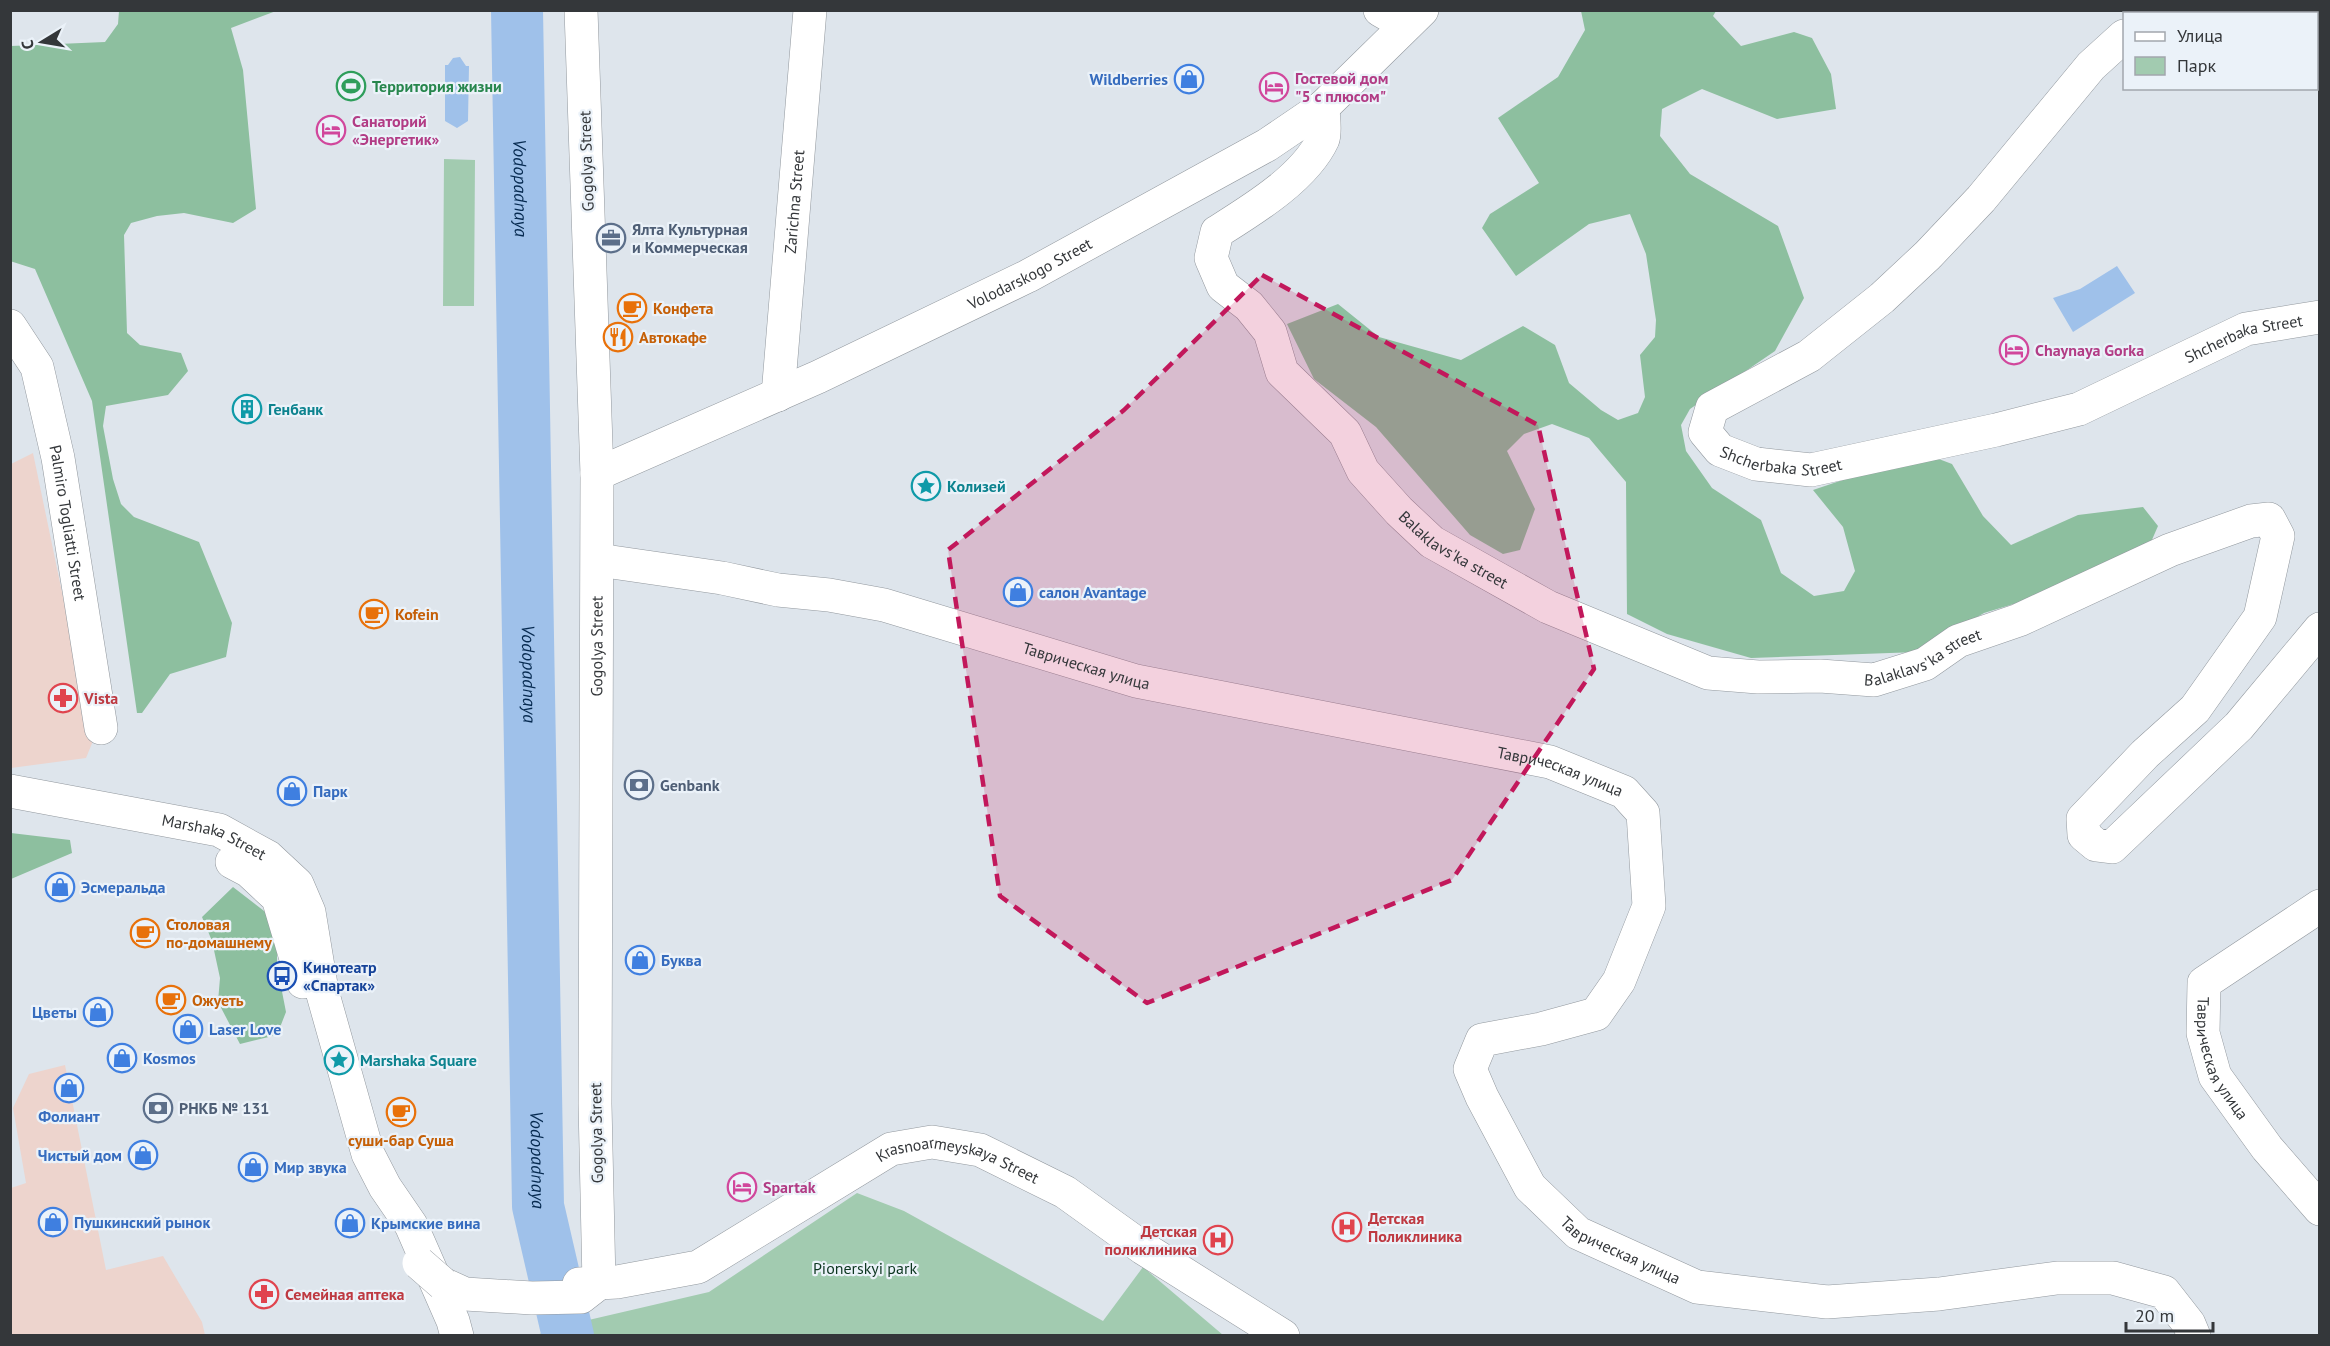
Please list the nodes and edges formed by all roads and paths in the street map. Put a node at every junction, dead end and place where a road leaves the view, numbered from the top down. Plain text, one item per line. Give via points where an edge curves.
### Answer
1 (581, 10) edge
2 (810, 10) edge
3 (1402, 15) edge
4 (2123, 37) edge
5 (1323, 107) junction
6 (2319, 317) edge
7 (10, 326) edge
8 (778, 395) junction
9 (597, 474) junction
10 (598, 560) junction
11 (2319, 628) edge
12 (101, 728) dead end
13 (10, 791) edge
14 (10, 806) edge
15 (2319, 906) edge
16 (2319, 1209) edge
17 (594, 1286) junction
18 (441, 1295) edge
19 (1283, 1335) edge
20 (2194, 1335) edge

1 - 9 street, Gogolya Street
2 - 8 street, Zarichna Street
3 - 5 street, Volodarskogo Street
4 - 6 street, Shcherbaka Street via 2091,66 1981,200 1928,255 1882,298 1809,356 1712,408 1705,432 1720,450 1756,464 1811,470 2079,409 2246,329
5 - 8 street, Volodarskogo Street via 1267,145 1028,276
5 - 11 street, Balaklavs'ka street via 1324,138 1297,175 1217,232 1211,258 1222,286 1250,306 1270,332 1282,372 1345,434 1364,471 1399,511 1432,542 1548,607 1708,673 1874,680 1924,664 1958,641 2019,620 2170,550 2251,521 2269,519 2278,536 2260,617 2195,709 2145,754 2084,819 2084,835 2096,845 2112,847 2240,726
7 - 12 street, Palmiro Togliatti Street via 37,367 58,458
8 - 9 street, Volodarskogo Street
9 - 10 street, Gogolya Street
10 - 17 street, Gogolya Street
10 - 20 street, Таврическая улица via 884,605 1136,681 1550,762 1624,792 1643,813 1649,906 1618,981 1596,1014 1482,1040 1470,1069 1530,1187 1578,1233 1697,1287 1827,1302 1939,1294 2057,1278 2113,1278 2163,1292
13 - 18 street, Marshaka Street via 219,830 268,857 297,884 309,912 322,990 368,1154 411,1225
14 - 18 street, Marshaka Street via 200,844 249,871 278,898 364,1178
15 - 16 street, Таврическая улица via 2204,983 2203,1033 2215,1076 2267,1148
17 - 18 street via 532,1298
17 - 18 street via 461,1281
17 - 19 street, Krasnoarmeyskaya Street via 698,1267 891,1149 932,1142 981,1150 1065,1192 1143,1248

